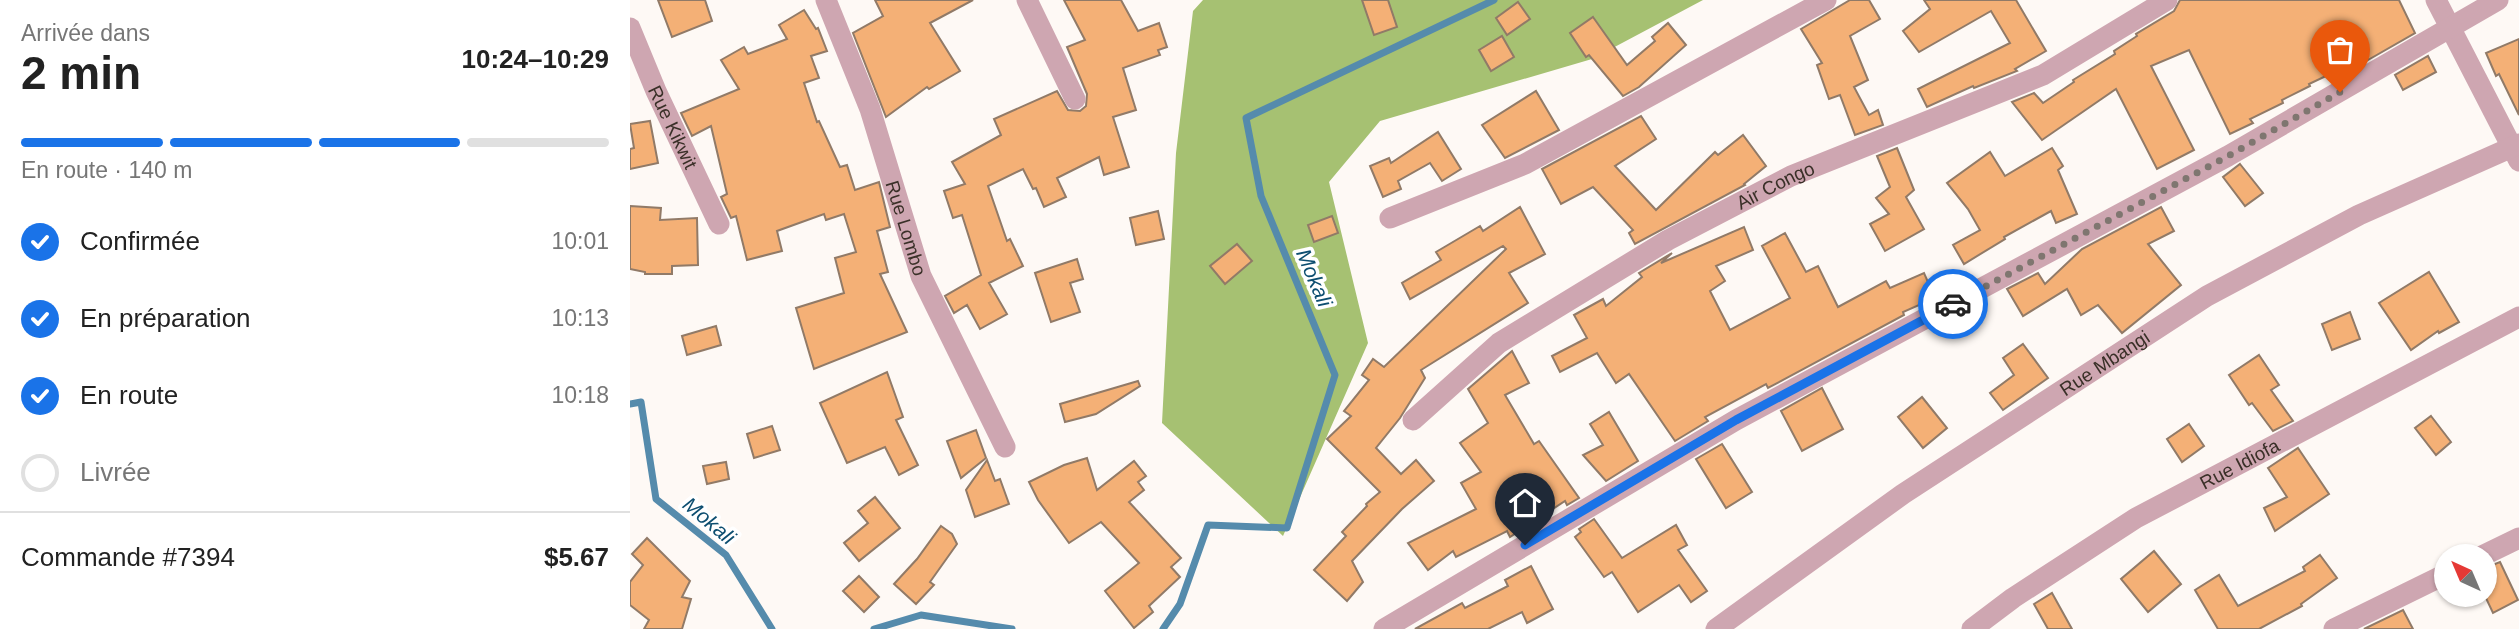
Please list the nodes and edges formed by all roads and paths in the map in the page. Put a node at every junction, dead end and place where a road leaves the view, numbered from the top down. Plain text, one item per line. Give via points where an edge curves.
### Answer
1 (826, 0) edge
2 (1027, 0) edge
3 (1826, 0) edge
4 (2167, 0) edge
5 (2436, 0) edge
6 (2498, 0) edge
7 (2451, 27) junction
8 (630, 28) edge
9 (1075, 99) dead end
10 (2517, 151) edge
11 (1390, 218) dead end
12 (719, 225) dead end
13 (2519, 317) edge
14 (1413, 420) dead end
15 (1005, 447) dead end
16 (2519, 538) edge
17 (2497, 549) edge
18 (2434, 580) edge
19 (1384, 629) edge
20 (1716, 629) edge
21 (1972, 629) edge
22 (2334, 629) edge

1 - 15 street, Rue Lombo via 870,109 921,276
2 - 9 street
3 - 11 street via 1525,164
4 - 14 street, Air Congo via 2043,75 1791,176 1668,240 1499,343
5 - 7 street
6 - 7 street
7 - 10 street
7 - 19 street via 2228,156 1736,420
8 - 12 street, Rue Kikwit
10 - 20 street, Rue Mbangi via 2359,215 2207,296 1903,494
13 - 21 street, Rue Idiofa via 2136,517
16 - 17 street
18 - 22 street

